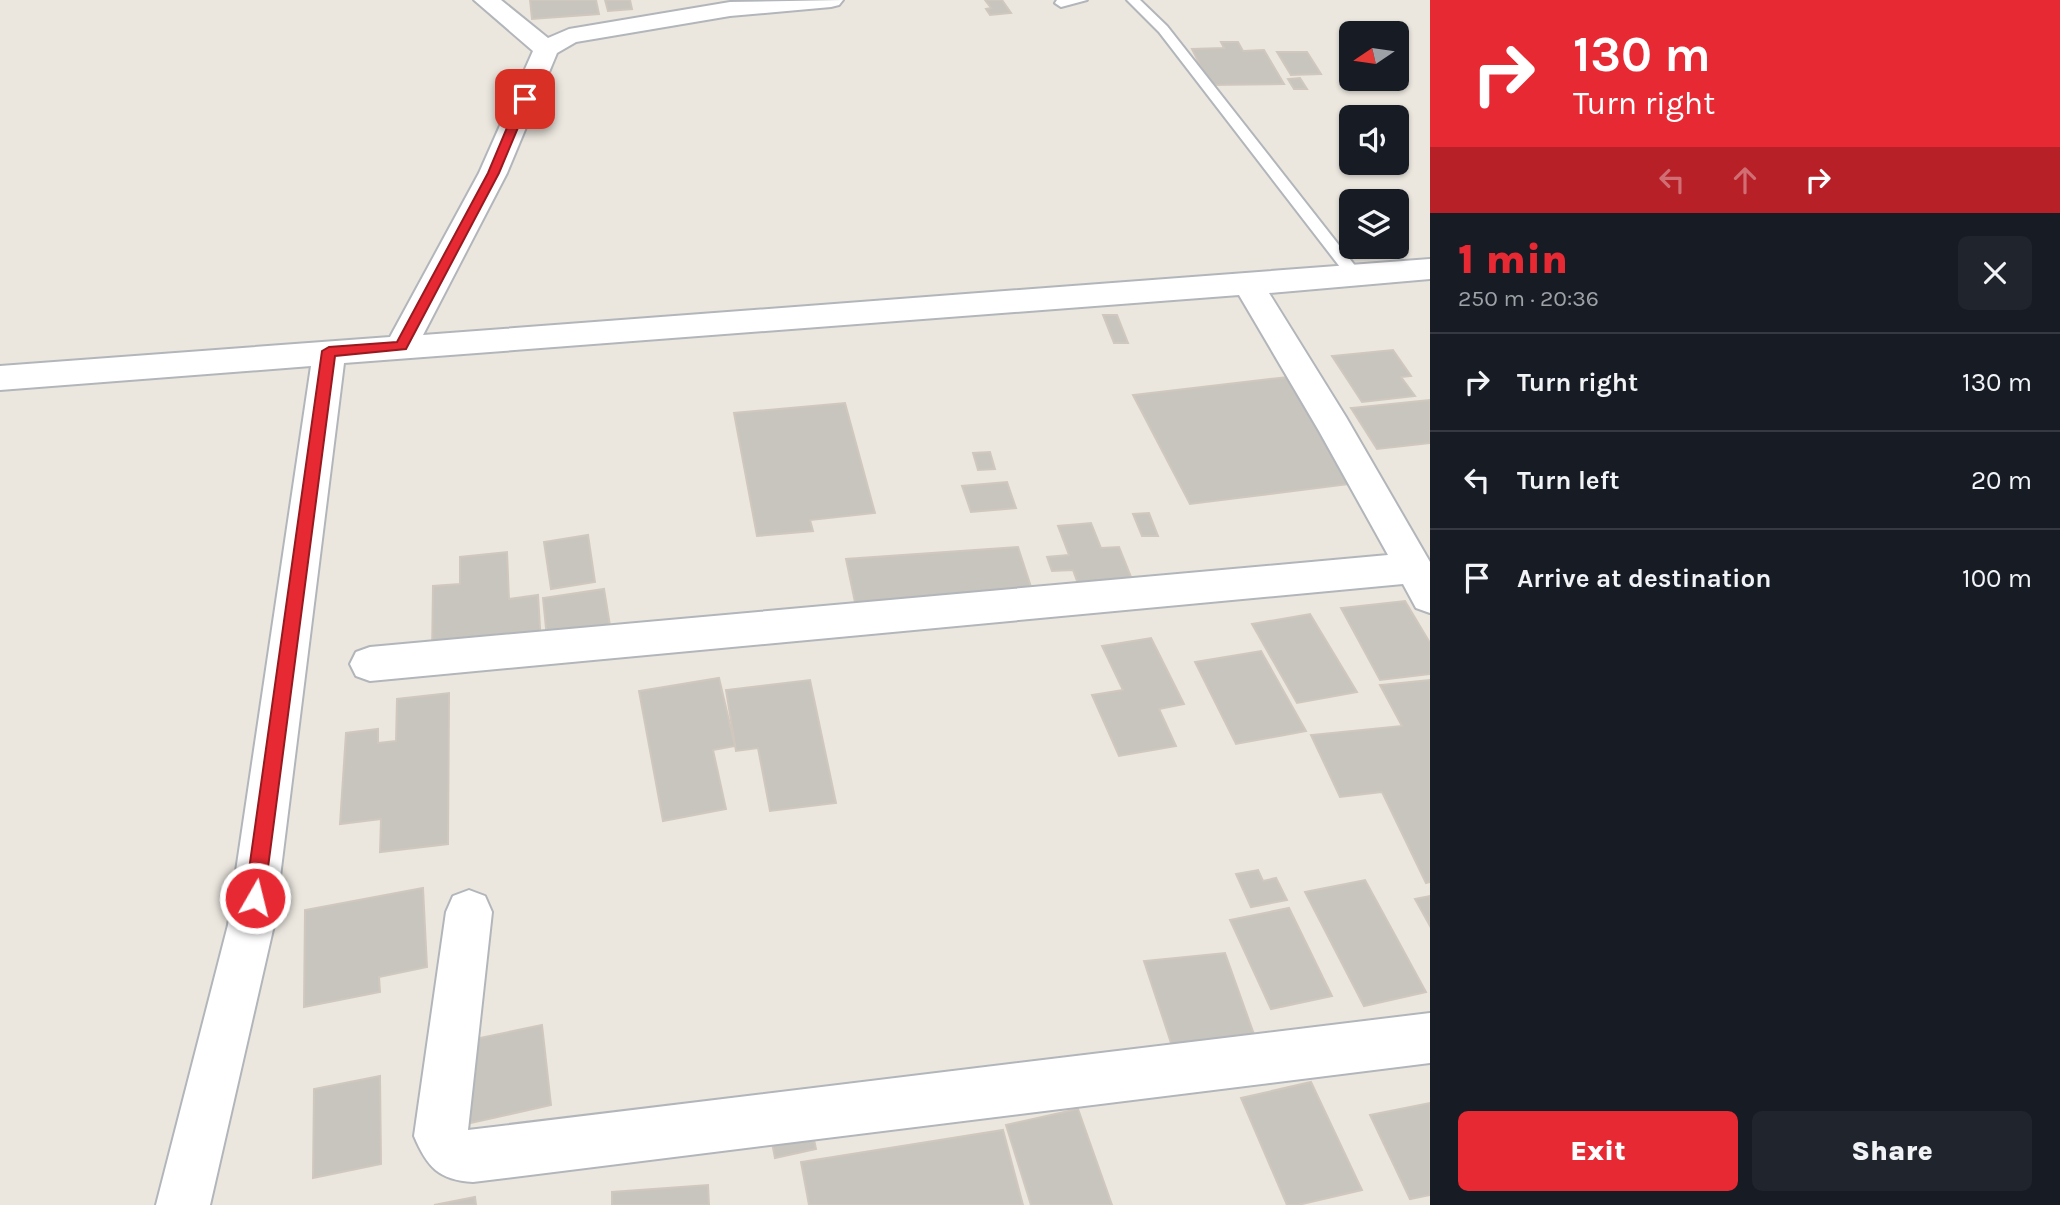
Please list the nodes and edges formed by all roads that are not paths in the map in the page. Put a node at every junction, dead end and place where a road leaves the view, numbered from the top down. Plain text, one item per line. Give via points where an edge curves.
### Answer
1 (485, 0) edge
2 (831, 0) edge
3 (1081, 0) edge
4 (1133, 0) edge
5 (1061, 3) dead end
6 (728, 4) edge
7 (546, 49) junction
8 (1430, 270) edge
9 (1356, 276) junction
10 (1249, 286) junction
11 (401, 346) junction
12 (329, 351) junction
13 (0, 378) edge
14 (1418, 561) edge
15 (370, 664) dead end
16 (469, 912) dead end
17 (1430, 1038) edge
18 (183, 1205) edge

1 - 7 street
2 - 6 street
3 - 5 lane
4 - 9 lane via 1163,29
6 - 7 street via 569,36
7 - 11 street via 494,173
8 - 9 street
9 - 10 street
10 - 11 street
10 - 14 street
11 - 12 street
12 - 13 street
12 - 18 street via 251,925
14 - 15 street
16 - 17 street via 440,1136 456,1155

